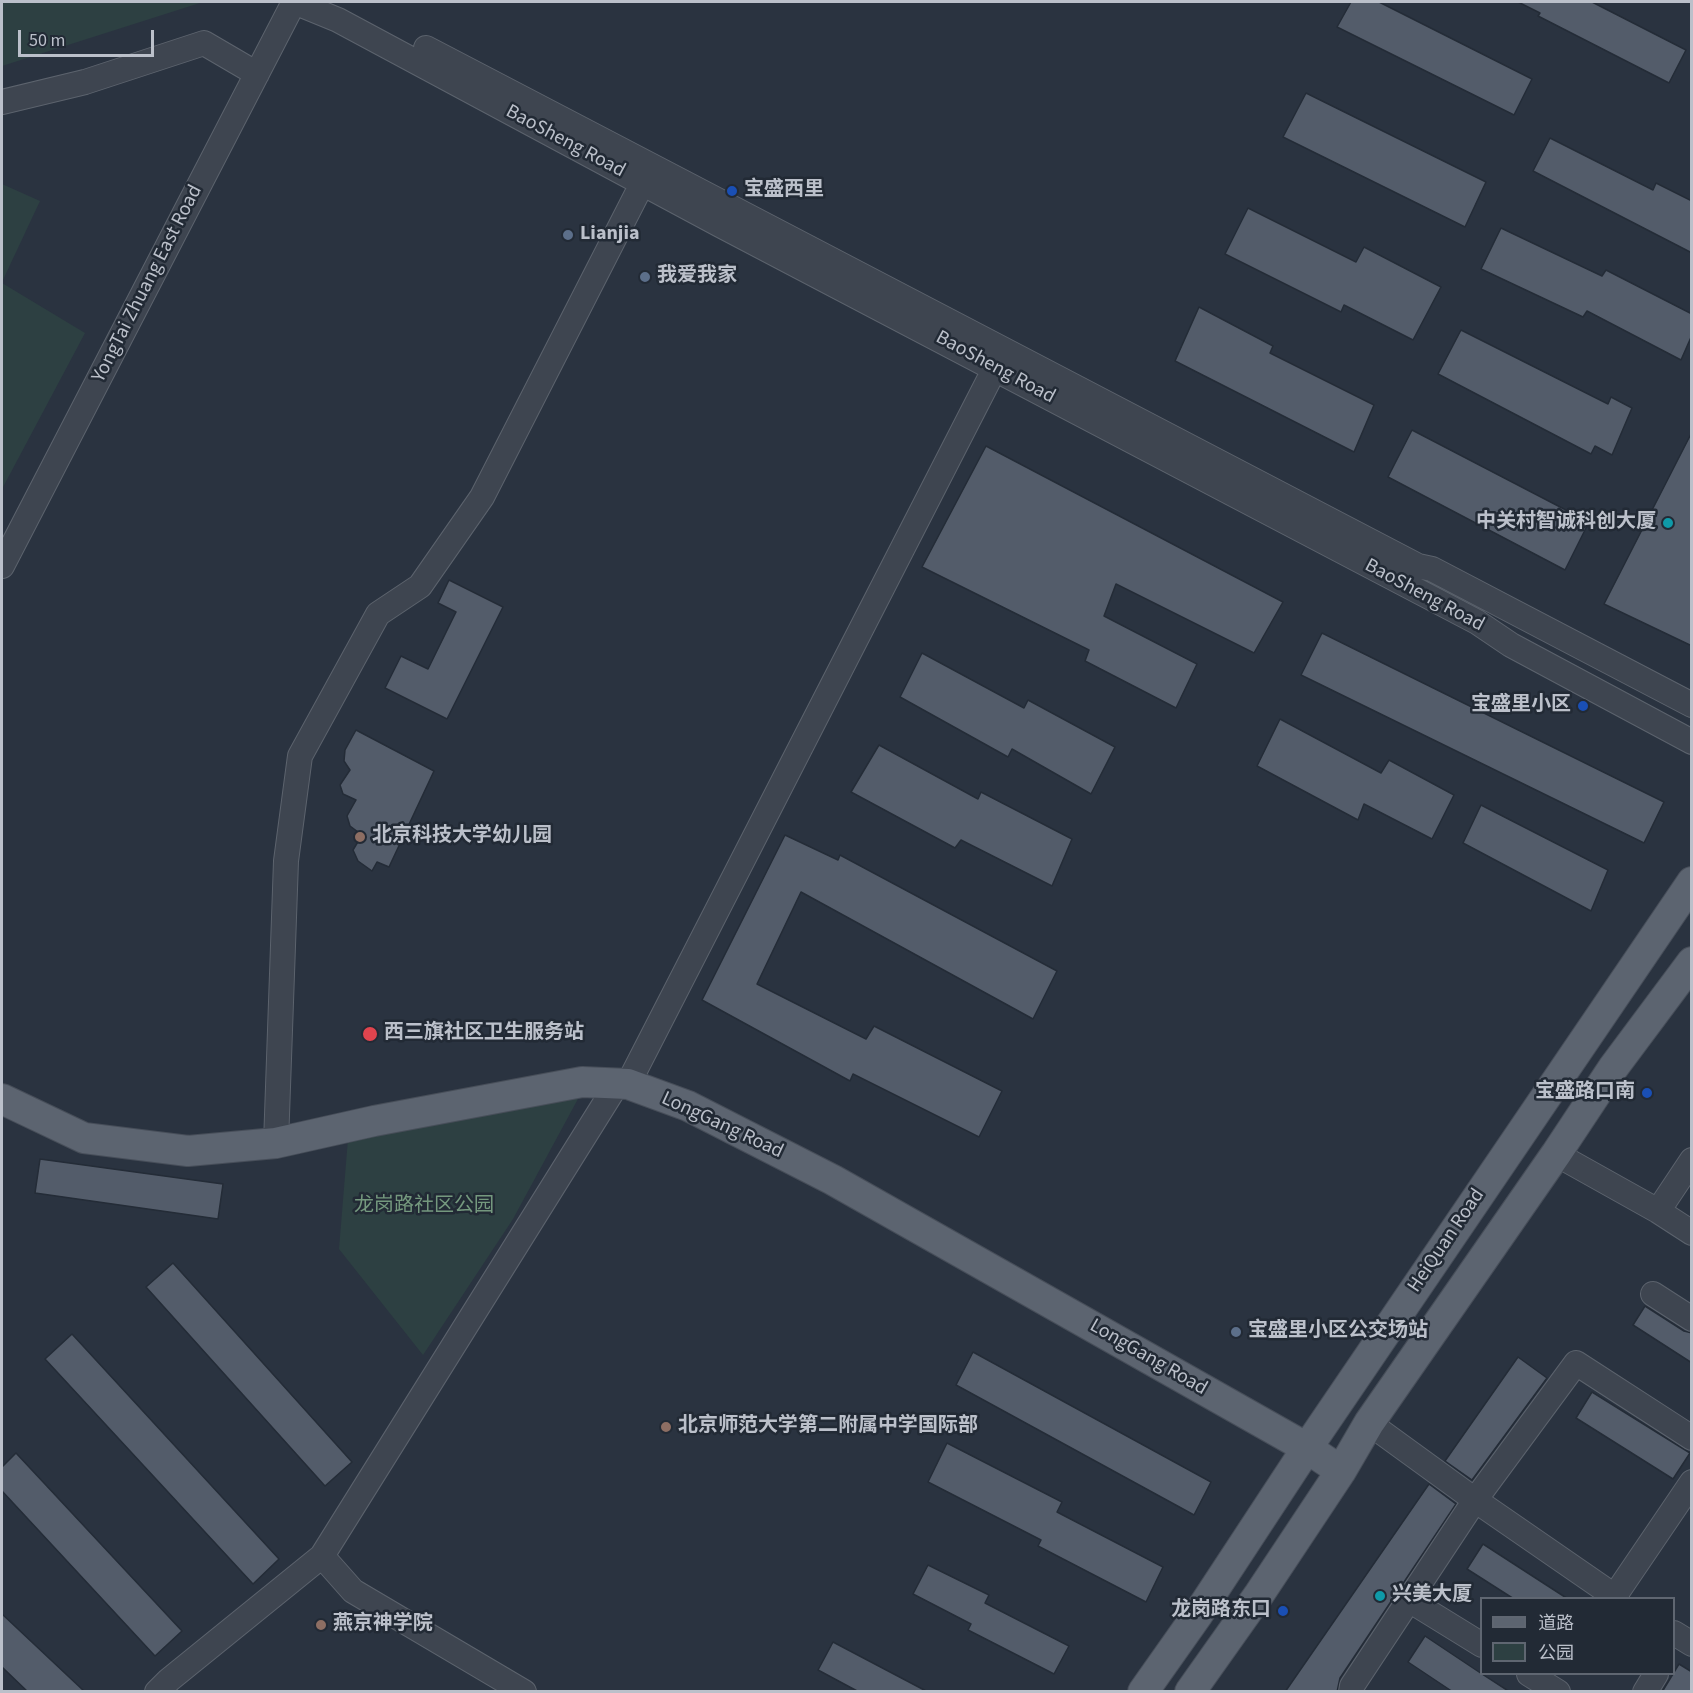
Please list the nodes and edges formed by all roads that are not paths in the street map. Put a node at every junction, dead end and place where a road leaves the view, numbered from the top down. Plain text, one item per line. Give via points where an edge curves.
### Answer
1 (294, 2) edge
2 (336, 2) edge
3 (256, 74) junction
4 (2, 102) edge
5 (642, 184) junction
6 (995, 368) junction
7 (2, 566) edge
8 (1692, 705) edge
9 (1692, 742) edge
10 (1692, 882) edge
11 (1692, 962) edge
12 (622, 1084) junction
13 (2, 1099) edge
14 (276, 1143) junction
15 (1556, 1154) junction
16 (1692, 1160) edge
17 (1658, 1211) junction
18 (1692, 1233) edge
19 (1653, 1294) dead end
20 (1692, 1319) edge
21 (1369, 1423) junction
22 (1692, 1438) edge
23 (1307, 1448) junction
24 (1341, 1472) junction
25 (1692, 1482) edge
26 (1475, 1500) junction
27 (322, 1556) junction
28 (1615, 1597) edge
29 (1617, 1597) edge
30 (1409, 1600) junction
31 (1480, 1644) edge
32 (1531, 1675) edge
33 (1655, 1675) edge
34 (157, 1692) edge
35 (524, 1692) edge
36 (1143, 1692) edge
37 (1190, 1692) edge
38 (1351, 1692) edge
39 (1558, 1692) edge
40 (1645, 1692) edge

1 - 3 street, YongTai Zhuang East Road
1 - 5 street, BaoSheng Road via 338,20
2 - 8 street, BaoSheng Road
3 - 4 street via 204,43 85,82
3 - 7 street, YongTai Zhuang East Road
5 - 6 street, BaoSheng Road
5 - 14 street via 482,497 420,586 378,614 300,756 286,861
6 - 9 street, BaoSheng Road via 1476,622 1511,645
6 - 12 street
10 - 23 main road, HeiQuan Road
11 - 15 main road, HeiQuan Road via 1613,1068
12 - 14 main road, LongGang Road via 582,1082
12 - 23 main road, LongGang Road via 688,1106 833,1180
12 - 27 street
13 - 14 main road, LongGang Road via 84,1138 188,1151
15 - 17 street
15 - 21 main road, HeiQuan Road
16 - 17 street
17 - 18 street
19 - 20 street
21 - 24 main road, HeiQuan Road
21 - 26 street
22 - 26 street via 1576,1364
23 - 24 main road, LongGang Road
23 - 36 main road, HeiQuan Road
24 - 37 main road, HeiQuan Road
25 - 29 street
26 - 28 street
26 - 30 street
27 - 34 street
27 - 35 street via 353,1591
30 - 31 street
30 - 38 street
32 - 39 street
33 - 40 street

